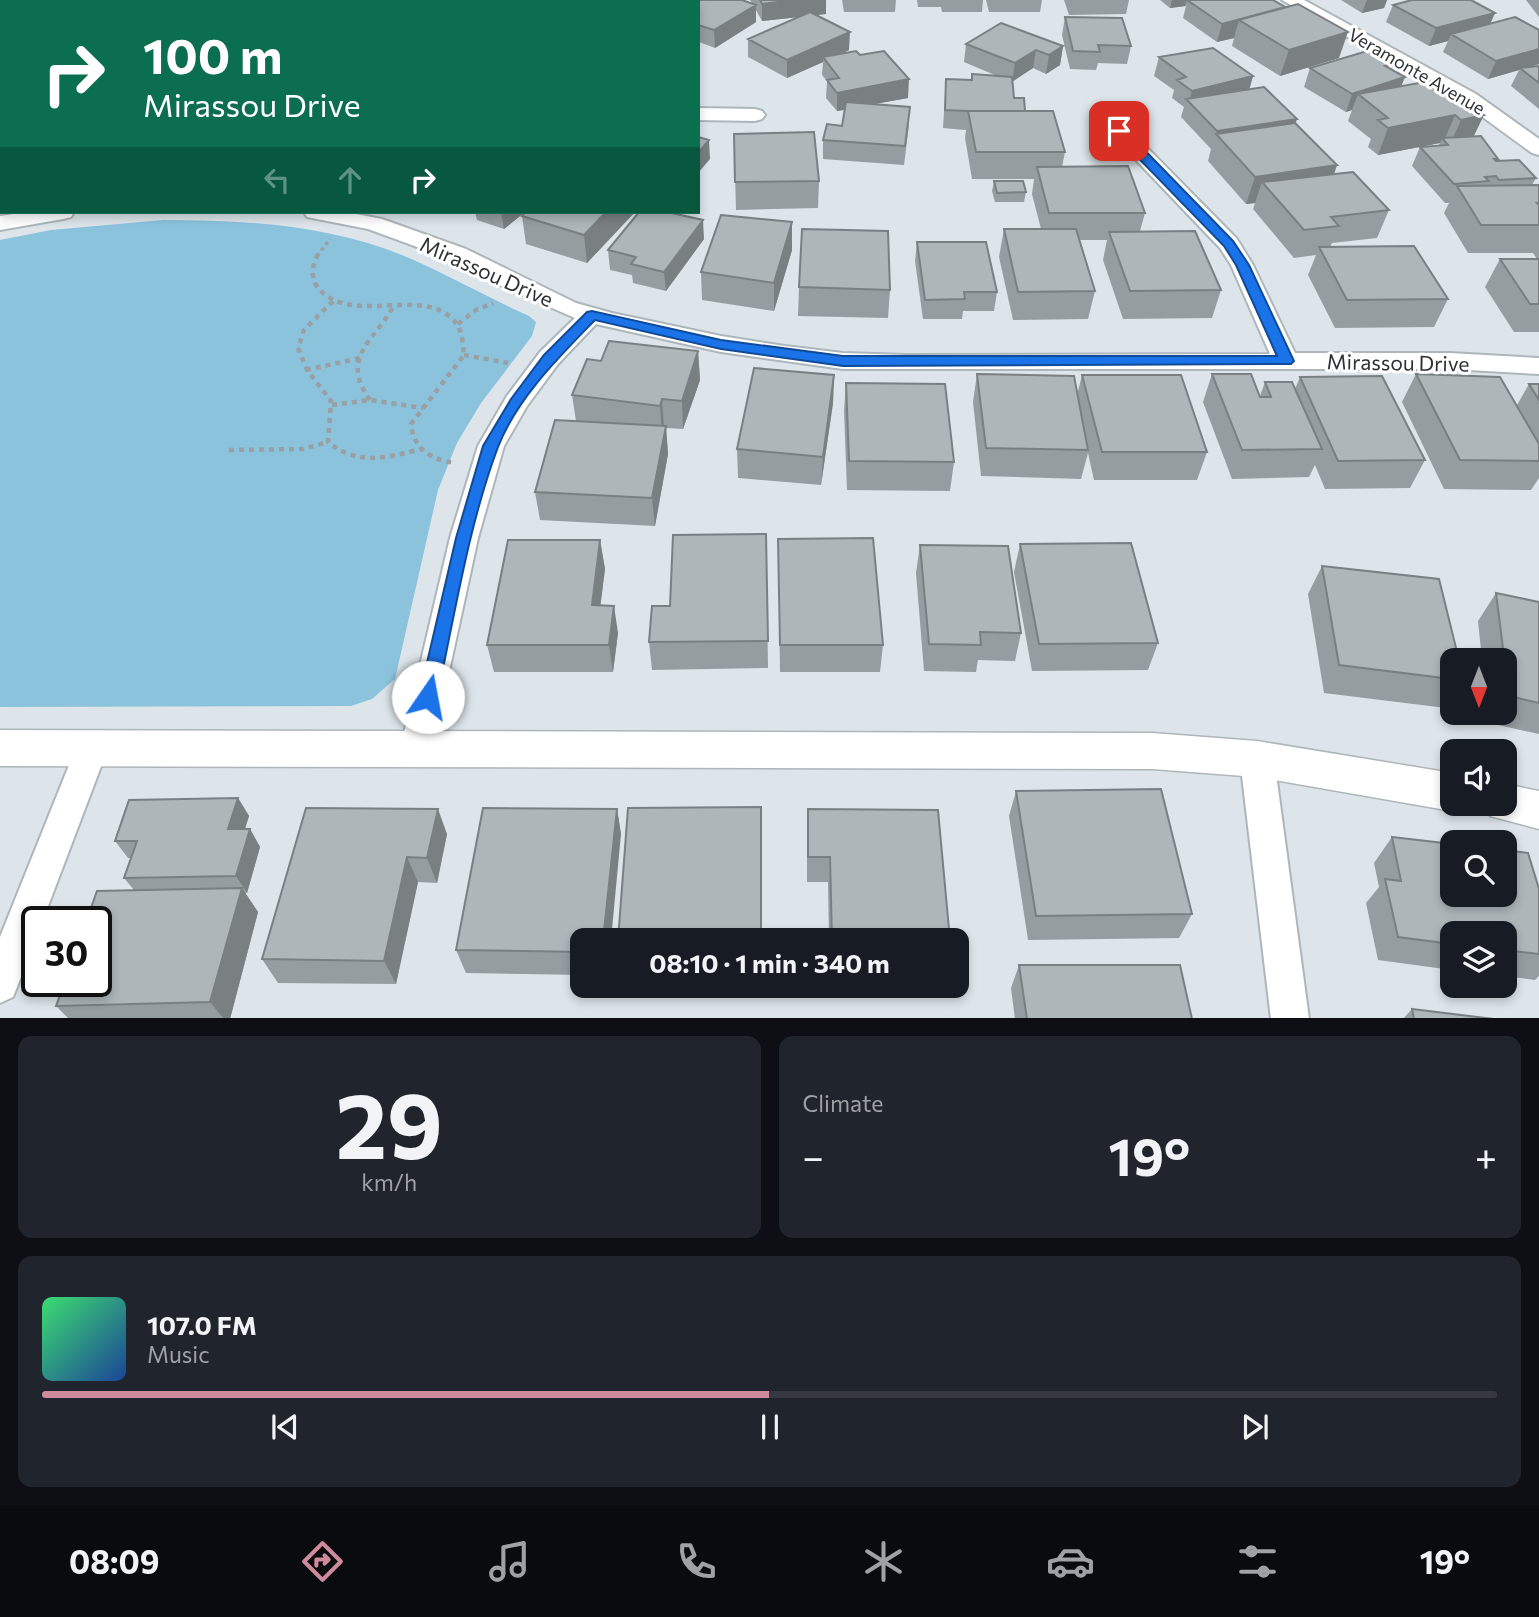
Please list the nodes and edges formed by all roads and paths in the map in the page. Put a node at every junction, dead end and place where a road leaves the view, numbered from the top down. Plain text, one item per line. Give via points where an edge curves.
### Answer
1 (1292, 0) edge
2 (1101, 113) dead end
3 (700, 114) edge
4 (755, 115) dead end
5 (1539, 149) edge
6 (52, 214) edge
7 (334, 214) edge
8 (371, 218) edge
9 (0, 223) edge
10 (519, 286) junction
11 (333, 301) junction
12 (394, 305) junction
13 (592, 315) junction
14 (458, 324) junction
15 (464, 355) junction
16 (360, 358) junction
17 (1286, 361) junction
18 (1539, 366) edge
19 (542, 367) junction
20 (306, 370) junction
21 (370, 400) junction
22 (332, 405) junction
23 (423, 408) junction
24 (328, 442) junction
25 (421, 449) junction
26 (229, 450) dead end
27 (484, 466) junction
28 (0, 748) edge
29 (92, 748) junction
30 (416, 750) junction
31 (1256, 759) junction
32 (1440, 790) edge
33 (1517, 805) edge
34 (1539, 810) edge
35 (0, 984) edge
36 (1290, 1018) edge

1 - 5 street, Veramonte Avenue via 1469,98
2 - 17 street via 1229,244
3 - 4 street
6 - 9 street
7 - 8 street, Mirassou Drive
8 - 10 street, Mirassou Drive via 458,254
8 - 11 path via 336,232 314,261 315,286
10 - 13 street, Mirassou Drive
10 - 14 path
11 - 12 path
11 - 20 path via 302,331 298,358
12 - 14 path via 425,307
12 - 16 path via 369,337
13 - 17 street, Mirassou Drive via 721,344 843,361
13 - 19 street
14 - 15 path via 466,343
15 - 19 path
15 - 23 path
16 - 20 path
16 - 21 path via 358,378
17 - 18 street, Mirassou Drive
19 - 27 street via 509,413
20 - 22 path
21 - 22 path
21 - 23 path
22 - 24 path
23 - 25 path via 411,424 411,434
24 - 25 path via 337,452 367,460
24 - 26 path via 303,449
25 - 27 path via 435,461
27 - 30 street
28 - 29 street
29 - 30 street
29 - 35 street
30 - 31 street via 1152,751
31 - 32 street
31 - 36 street
33 - 34 street

